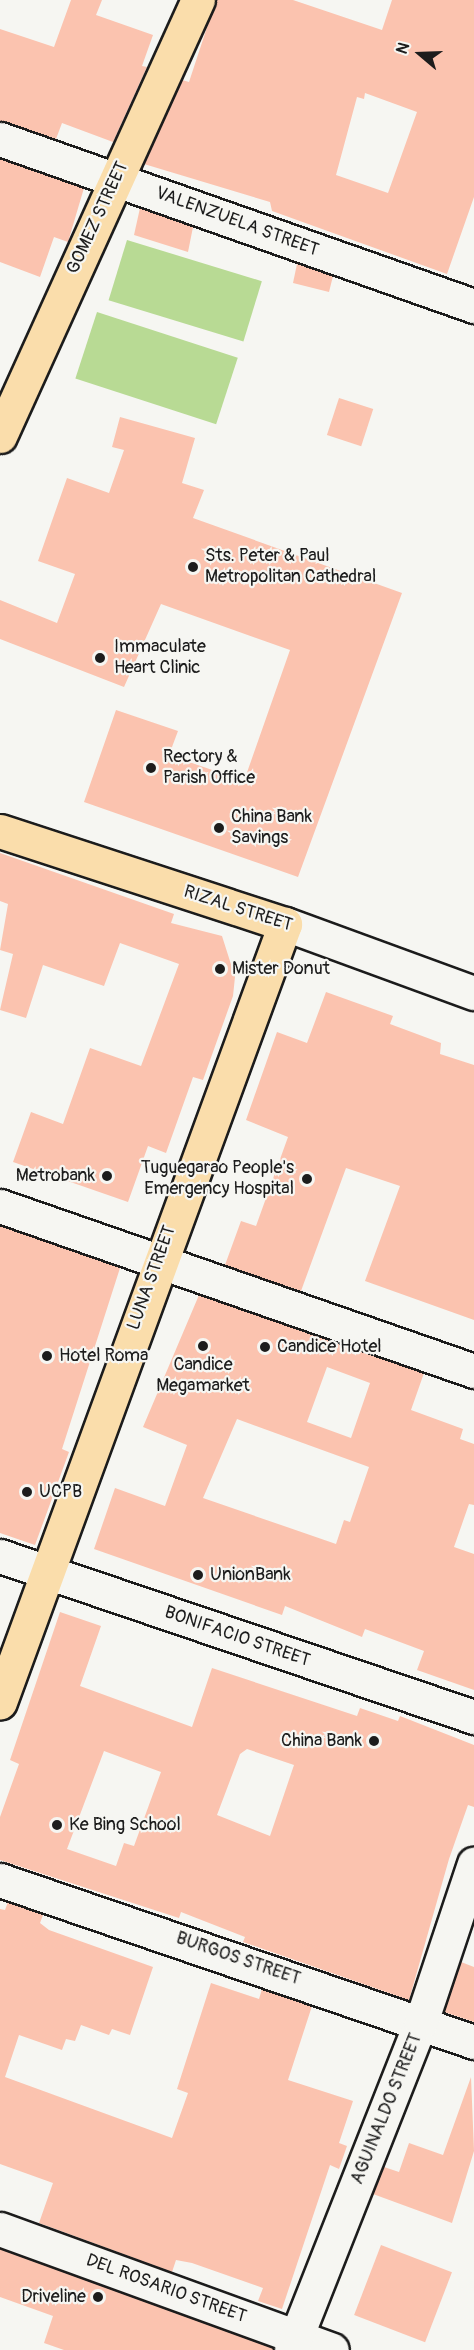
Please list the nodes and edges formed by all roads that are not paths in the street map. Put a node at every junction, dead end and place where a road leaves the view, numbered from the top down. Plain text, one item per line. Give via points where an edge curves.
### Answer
1 (198, 0) edge
2 (0, 138) edge
3 (116, 179) junction
4 (474, 306) edge
5 (0, 436) edge
6 (0, 831) edge
7 (285, 924) junction
8 (474, 993) edge
9 (0, 1206) edge
10 (158, 1262) junction
11 (474, 1371) edge
12 (0, 1556) edge
13 (47, 1573) junction
14 (0, 1702) edge
15 (474, 1717) edge
16 (474, 1864) edge
17 (0, 1880) edge
18 (422, 2022) junction
19 (474, 2042) edge
20 (0, 2229) edge
21 (294, 2343) edge
22 (332, 2350) edge

1 - 3 main road, GOMEZ STREET
2 - 3 street, VALENZUELA STREET
3 - 4 street, VALENZUELA STREET
3 - 5 main road, GOMEZ STREET
6 - 7 main road, RIZAL STREET
7 - 8 street, RIZAL STREET
7 - 10 main road, LUNA STREET
9 - 10 street
10 - 11 street
10 - 13 main road, LUNA STREET
12 - 13 street, BONIFACIO STREET
13 - 14 main road, LUNA STREET
13 - 15 street, BONIFACIO STREET
16 - 18 street, AGUINALDO STREET
17 - 18 street, BURGOS STREET
18 - 19 street, BURGOS STREET
18 - 21 street, AGUINALDO STREET
20 - 21 street, DEL ROSARIO STREET
21 - 22 street, DEL ROSARIO STREET

